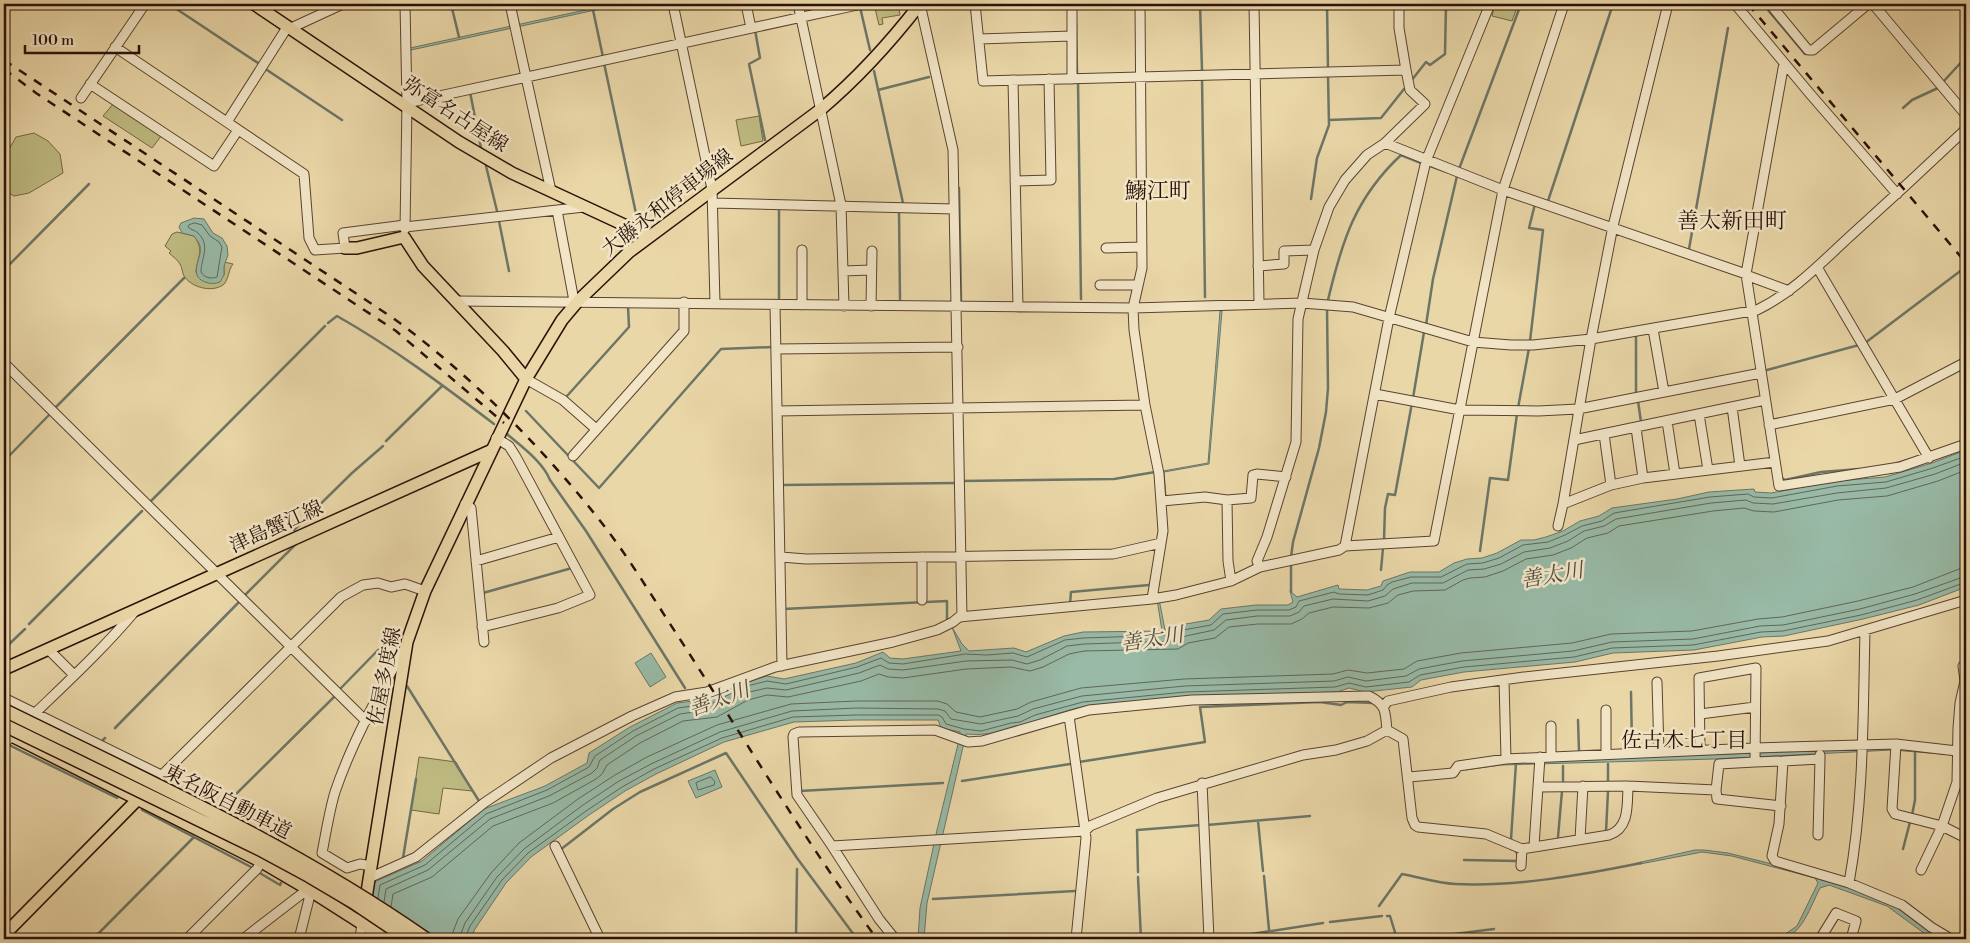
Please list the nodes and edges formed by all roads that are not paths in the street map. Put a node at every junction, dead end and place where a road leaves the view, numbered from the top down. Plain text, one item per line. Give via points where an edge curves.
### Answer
1 (145, 4) edge
2 (254, 4) edge
3 (343, 4) edge
4 (407, 4) edge
5 (510, 4) edge
6 (673, 4) edge
7 (746, 4) edge
8 (798, 4) edge
9 (862, 4) edge
10 (920, 4) edge
11 (975, 4) edge
12 (1072, 4) edge
13 (1140, 4) edge
14 (1254, 4) edge
15 (1399, 4) edge
16 (1490, 4) edge
17 (1564, 4) edge
18 (1668, 4) edge
19 (1736, 4) edge
20 (1770, 4) edge
21 (1868, 4) edge
22 (1873, 4) edge
23 (801, 17) junction
24 (290, 27) junction
25 (753, 27) junction
26 (1072, 36) junction
27 (978, 39) junction
28 (682, 43) junction
29 (115, 47) junction
30 (1784, 63) junction
31 (1406, 70) junction
32 (1254, 74) junction
33 (526, 76) junction
34 (1141, 76) junction
35 (1049, 79) junction
36 (1072, 79) junction
37 (1013, 80) junction
38 (90, 84) junction
39 (80, 98) dead end
40 (407, 104) junction
41 (820, 110) junction
42 (1966, 115) edge
43 (227, 122) junction
44 (1966, 129) edge
45 (238, 130) junction
46 (1385, 143) junction
47 (1426, 161) junction
48 (1015, 181) junction
49 (712, 189) junction
50 (1503, 190) junction
51 (550, 191) junction
52 (1897, 194) junction
53 (713, 203) junction
54 (841, 205) junction
55 (585, 207) junction
56 (954, 208) junction
57 (556, 210) junction
58 (1613, 226) junction
59 (405, 230) junction
60 (648, 236) junction
61 (1142, 247) junction
62 (345, 248) junction
63 (1106, 248) dead end
64 (802, 250) dead end
65 (1314, 250) junction
66 (872, 251) dead end
67 (1258, 266) junction
68 (1817, 267) junction
69 (871, 270) junction
70 (843, 271) junction
71 (1746, 274) junction
72 (1138, 285) junction
73 (1100, 286) dead end
74 (1789, 291) junction
75 (456, 301) junction
76 (576, 301) junction
77 (684, 302) junction
78 (715, 303) junction
79 (1259, 303) junction
80 (1302, 303) junction
81 (775, 305) junction
82 (802, 305) junction
83 (844, 306) junction
84 (871, 306) junction
85 (956, 307) junction
86 (1018, 307) junction
87 (1133, 308) junction
88 (1751, 311) junction
89 (1390, 318) junction
90 (1654, 329) junction
91 (1590, 339) junction
92 (1473, 342) junction
93 (958, 347) junction
94 (776, 349) junction
95 (1966, 362) edge
96 (4, 364) edge
97 (1761, 373) junction
98 (526, 379) junction
99 (1664, 392) junction
100 (1375, 394) junction
101 (1896, 399) junction
102 (1765, 400) junction
103 (1146, 405) junction
104 (959, 408) junction
105 (1732, 408) junction
106 (1578, 409) junction
107 (1460, 410) junction
108 (777, 411) junction
109 (1699, 414) junction
110 (1667, 421) junction
111 (1769, 425) junction
112 (1636, 428) junction
113 (596, 430) junction
114 (1604, 434) junction
115 (496, 438) junction
116 (1574, 440) junction
117 (1966, 444) edge
118 (490, 451) junction
119 (573, 456) dead end
120 (1928, 458) junction
121 (1775, 462) junction
122 (1740, 466) junction
123 (1708, 470) junction
124 (1675, 474) junction
125 (1286, 477) junction
126 (1643, 478) junction
127 (1612, 484) junction
128 (1227, 500) junction
129 (1162, 501) junction
130 (465, 504) junction
131 (1563, 504) junction
132 (1558, 526) dead end
133 (558, 536) junction
134 (1161, 543) junction
135 (1344, 546) junction
136 (959, 556) junction
137 (781, 557) junction
138 (922, 557) junction
139 (476, 560) junction
140 (1260, 567) junction
141 (216, 572) junction
142 (1232, 581) junction
143 (425, 591) junction
144 (1152, 599) junction
145 (922, 600) dead end
146 (1966, 600) edge
147 (139, 607) junction
148 (962, 616) junction
149 (482, 627) junction
150 (1865, 630) junction
151 (407, 642) junction
152 (484, 642) dead end
153 (48, 649) junction
154 (289, 649) junction
155 (782, 666) junction
156 (1963, 666) dead end
157 (4, 669) edge
158 (74, 675) junction
159 (1504, 680) junction
160 (1657, 682) dead end
161 (4, 698) edge
162 (1384, 706) junction
163 (1755, 707) junction
164 (4, 710) edge
165 (1606, 710) dead end
166 (34, 713) junction
167 (1700, 714) junction
168 (1069, 716) junction
169 (366, 721) junction
170 (4, 726) edge
171 (1551, 726) dead end
172 (1962, 729) edge
173 (1387, 730) junction
174 (6, 737) edge
175 (1896, 748) junction
176 (1862, 749) junction
177 (1700, 750) junction
178 (1659, 752) junction
179 (1820, 753) junction
180 (1959, 753) edge
181 (1606, 754) junction
182 (1755, 755) junction
183 (1551, 757) junction
184 (1506, 759) junction
185 (1540, 761) junction
186 (1783, 761) junction
187 (161, 776) junction
188 (1409, 777) junction
189 (1202, 783) junction
190 (1583, 786) junction
191 (1628, 786) junction
192 (1539, 787) junction
193 (1716, 790) junction
194 (138, 799) junction
195 (1781, 806) junction
196 (1942, 826) junction
197 (1085, 831) junction
198 (276, 833) dead end
199 (1818, 835) dead end
200 (1966, 838) edge
201 (1580, 839) junction
202 (555, 846) dead end
203 (832, 846) junction
204 (1534, 846) junction
205 (1522, 849) junction
206 (260, 861) junction
207 (371, 866) junction
208 (1521, 866) dead end
209 (1920, 870) dead end
210 (369, 878) junction
211 (1849, 883) junction
212 (310, 890) junction
213 (366, 926) junction
214 (4, 935) edge
215 (1209, 937) edge
216 (187, 939) edge
217 (243, 939) edge
218 (299, 939) edge
219 (360, 939) edge
220 (386, 939) edge
221 (408, 939) edge
222 (426, 939) edge
223 (600, 939) edge
224 (895, 939) edge
225 (1076, 939) edge
226 (1820, 939) edge
227 (1851, 939) edge
228 (1951, 939) edge

1 - 29 street
2 - 24 main road, 弥富名古屋線
3 - 24 street
4 - 40 street
5 - 33 street
6 - 28 street
7 - 25 street
8 - 23 street
9 - 23 street
10 - 41 main road, 大藤永和停車場線 via 880,54
10 - 56 street via 953,150
11 - 27 street
12 - 26 street
13 - 34 street
14 - 32 street
15 - 31 street
16 - 47 street
17 - 50 street
18 - 58 street
19 - 30 street
20 - 21 street via 1808,50 1813,50
22 - 42 street
23 - 25 street
23 - 41 street
24 - 40 main road, 弥富名古屋線
24 - 43 street
25 - 28 street
26 - 27 street
26 - 36 street
27 - 37 street via 983,81
28 - 33 street
28 - 49 street
29 - 38 street
29 - 43 street
30 - 52 street
30 - 71 street
31 - 32 street
31 - 46 street via 1410,90 1424,104
32 - 34 street
32 - 67 street
33 - 40 street
33 - 51 street
34 - 36 street
34 - 61 street
35 - 36 street
35 - 37 street
35 - 48 street via 1051,180
37 - 48 street
38 - 39 street
38 - 45 street via 214,166
40 - 51 main road, 弥富名古屋線 via 460,142
40 - 59 street
41 - 49 main road, 大藤永和停車場線
41 - 54 street
43 - 45 street
44 - 52 street
45 - 62 street via 304,174 309,238 315,250
46 - 47 street
46 - 65 street via 1367,155 1345,180 1329,207
47 - 50 street
47 - 89 street
48 - 86 street
49 - 53 street
49 - 60 main road, 大藤永和停車場線
50 - 58 street
50 - 92 street
51 - 55 main road, 弥富名古屋線
52 - 68 street
53 - 54 street
53 - 78 street
54 - 56 street
54 - 70 street
55 - 57 street
55 - 60 main road, 弥富名古屋線
56 - 85 street
57 - 59 street
57 - 76 street
58 - 71 street
58 - 91 street
59 - 62 main road via 357,248
59 - 62 street via 342,233
59 - 75 main road via 423,266
60 - 76 main road, 大藤永和停車場線
61 - 63 street
61 - 72 street
64 - 82 street
65 - 67 street via 1284,251 1284,264
65 - 80 street
66 - 69 street
67 - 79 street
68 - 74 street
68 - 101 street
69 - 70 street
69 - 84 street
70 - 83 street
71 - 74 street
71 - 88 street
72 - 73 street
72 - 87 street
74 - 88 street
75 - 76 street
75 - 98 main road
76 - 77 street
76 - 98 main road, 大藤永和停車場線
77 - 78 street
77 - 113 street via 684,331
78 - 81 street
79 - 80 street
79 - 87 street
80 - 89 street via 1353,307
80 - 125 street via 1298,320 1298,429
81 - 82 street
81 - 94 street
82 - 83 street
83 - 84 street
84 - 85 street
85 - 86 street
85 - 93 street
86 - 87 street
87 - 103 street
88 - 90 street
88 - 97 street
89 - 92 street
89 - 100 street
90 - 91 street
90 - 99 street
91 - 92 street via 1533,345
91 - 106 street
92 - 107 street
93 - 94 street
93 - 104 street
94 - 108 street
95 - 101 street
96 - 141 street
97 - 99 street
97 - 102 street
98 - 113 street via 563,400
98 - 115 main road
99 - 106 street
100 - 107 street
100 - 135 street
101 - 111 street
101 - 120 street
102 - 105 street
102 - 111 street
103 - 104 street
103 - 129 street
104 - 108 street
104 - 136 street
105 - 109 street
105 - 122 street
106 - 107 street
106 - 116 street
107 - 135 street via 1434,541
108 - 137 street
109 - 110 street
109 - 123 street
110 - 112 street
110 - 124 street
111 - 121 street
112 - 114 street
112 - 126 street
113 - 119 street
114 - 116 street
114 - 127 street
115 - 118 main road
115 - 133 street via 509,446 516,457
116 - 131 street
117 - 120 street
118 - 130 main road, 佐屋多度線
118 - 141 main road, 津島蟹江線
120 - 121 street via 1900,467 1779,486
121 - 122 street
122 - 123 street
123 - 124 street
124 - 126 street
125 - 128 street via 1253,475 1251,498
125 - 140 street via 1257,561
126 - 127 street
127 - 131 street
128 - 129 street via 1206,497
128 - 142 street via 1228,561
129 - 134 street
130 - 139 street via 471,508
130 - 143 main road, 佐屋多度線
131 - 132 street
133 - 139 street
133 - 149 street via 590,595 558,608
134 - 136 street via 1113,554
134 - 144 street
135 - 140 street via 1339,550
136 - 138 street
136 - 148 street
137 - 138 street
137 - 155 street
138 - 145 street
139 - 149 street
140 - 142 street
141 - 147 main road, 津島蟹江線
141 - 154 street
142 - 144 street
143 - 151 main road, 佐屋多度線
143 - 154 street via 405,584 391,587 378,583 356,588 341,597
144 - 148 street
146 - 150 street
147 - 153 main road, 津島蟹江線
147 - 158 street
148 - 155 street via 937,630
149 - 152 street
150 - 159 street via 1828,641 1788,647
150 - 176 street
151 - 169 street
151 - 207 main road, 佐屋多度線
153 - 157 main road, 津島蟹江線
153 - 158 street
154 - 169 street
154 - 187 street
155 - 210 street via 707,692 675,696 550,758 484,803 416,857
156 - 172 street
158 - 166 street
159 - 162 street via 1451,687 1388,702
159 - 184 street
160 - 178 street
161 - 166 street
162 - 168 street via 1369,696 1258,697 1089,710
162 - 173 street
163 - 167 street
163 - 167 street via 1756,668 1699,678
163 - 182 street
164 - 222 highway, 東名阪自動車道, bridge via 264,839 358,893
165 - 181 street
166 - 174 street
166 - 187 street
167 - 177 street
168 - 197 street
168 - 203 street via 982,741 961,739 935,730 794,734 797,795
169 - 207 street via 335,794 322,853 346,868 360,864
170 - 221 highway, 東名阪自動車道, bridge via 259,849 353,902
171 - 183 street
172 - 180 street
173 - 188 street via 1403,739
173 - 189 street via 1367,741 1336,750 1303,755
174 - 194 main road
175 - 176 street
175 - 180 street
175 - 196 street via 1892,809 1895,814
176 - 179 street
176 - 211 street via 1856,846
177 - 178 street
177 - 182 street
178 - 181 street
179 - 182 street
179 - 186 street
179 - 199 street
180 - 196 street via 1957,782
181 - 183 street
182 - 186 street
182 - 193 street via 1719,764
183 - 185 street
184 - 185 street
184 - 188 street via 1458,766 1453,773
185 - 192 street
186 - 195 street
187 - 194 street
188 - 205 street via 1412,818 1418,827 1486,834
189 - 197 street via 1126,810
189 - 215 street
190 - 191 street
190 - 192 street
190 - 201 street
191 - 193 street
191 - 201 street via 1625,822 1618,832
192 - 204 street
193 - 195 street via 1717,799
194 - 206 main road
194 - 214 main road
195 - 211 street via 1772,856 1775,861
196 - 200 street
196 - 209 street
197 - 203 street
197 - 225 street
198 - 206 street
201 - 204 street
202 - 223 street
203 - 224 street
204 - 205 street
205 - 208 street
206 - 212 main road
206 - 216 street via 257,869
207 - 210 main road, 佐屋多度線
210 - 213 main road, 佐屋多度線
211 - 228 street via 1902,905
212 - 213 main road
212 - 217 street
212 - 218 street
213 - 219 street
213 - 220 main road
226 - 227 street via 1836,913 1856,921

